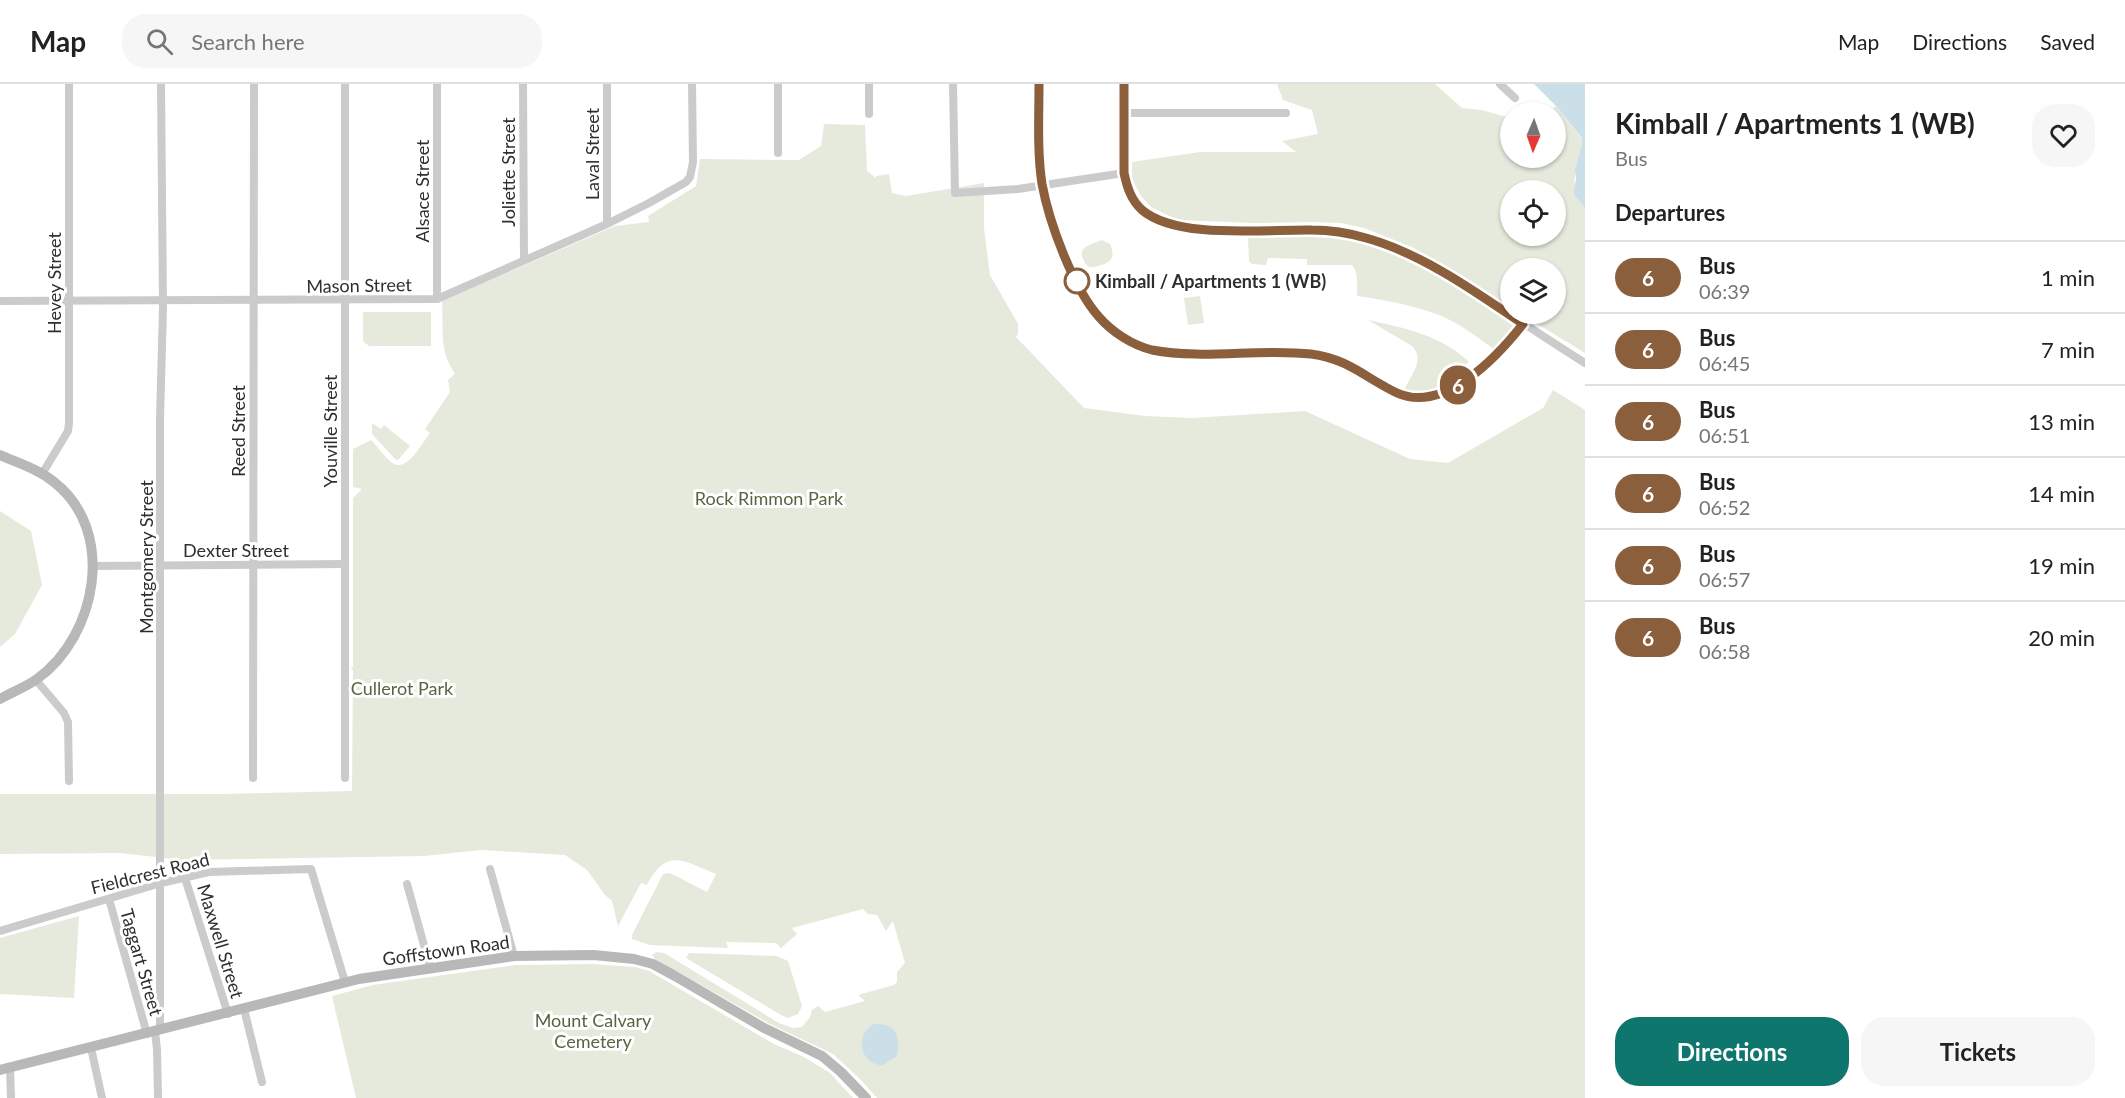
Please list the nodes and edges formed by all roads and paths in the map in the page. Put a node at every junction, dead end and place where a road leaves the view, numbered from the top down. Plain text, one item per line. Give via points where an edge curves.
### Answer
1 (69, 84) edge
2 (161, 84) edge
3 (254, 84) edge
4 (345, 84) edge
5 (437, 84) edge
6 (523, 84) edge
7 (607, 84) edge
8 (692, 84) edge
9 (778, 84) edge
10 (869, 84) edge
11 (953, 84) edge
12 (1039, 84) edge
13 (1124, 84) edge
14 (1500, 84) edge
15 (1515, 98) dead end
16 (1124, 113) junction
17 (1286, 113) dead end
18 (869, 114) dead end
19 (778, 153) dead end
20 (1124, 173) junction
21 (1043, 185) junction
22 (607, 224) junction
23 (524, 260) junction
24 (437, 299) junction
25 (163, 300) junction
26 (253, 300) junction
27 (345, 300) junction
28 (0, 301) edge
29 (68, 301) junction
30 (1500, 310) edge
31 (1523, 324) joint
32 (1585, 363) edge
33 (0, 455) edge
34 (42, 474) junction
35 (253, 564) junction
36 (345, 564) junction
37 (161, 565) junction
38 (92, 566) junction
39 (36, 680) junction
40 (0, 699) edge
41 (253, 778) dead end
42 (345, 778) dead end
43 (69, 781) dead end
44 (490, 869) dead end
45 (185, 878) junction
46 (161, 883) junction
47 (408, 884) dead end
48 (109, 899) junction
49 (0, 931) edge
50 (514, 956) junction
51 (430, 967) junction
52 (345, 982) junction
53 (244, 1009) junction
54 (228, 1014) junction
55 (154, 1032) junction
56 (92, 1048) junction
57 (5, 1069) edge
58 (262, 1082) dead end
59 (11, 1098) edge
60 (102, 1098) edge
61 (158, 1098) edge
62 (866, 1098) edge

1 - 29 street, Hevey Street
2 - 25 street, Montgomery Street
3 - 26 street, Reed Street
4 - 27 street, Youville Street
5 - 24 street, Alsace Street
6 - 23 street, Joliette Street
7 - 22 street, Laval Street
8 - 22 street, Mason Street via 690,177
9 - 19 street
10 - 18 street
11 - 21 street via 955,193
12 - 21 street
13 - 16 street
14 - 15 street
16 - 17 street
16 - 20 street
20 - 21 street
20 - 30 street via 1134,202 1165,222 1200,229 1314,230 1366,237 1422,261
21 - 31 street via 1060,242 1090,304 1113,331 1144,347 1170,352 1308,354 1335,358 1396,392 1421,399 1454,388 1489,360
22 - 23 street, Mason Street
23 - 24 street, Mason Street
24 - 27 street, Mason Street
25 - 26 street, Mason Street
25 - 29 street, Mason Street
25 - 37 street, Montgomery Street
26 - 27 street, Mason Street
26 - 35 street, Reed Street
27 - 36 street, Youville Street
28 - 29 street, Mason Street
29 - 34 street, Hevey Street via 68,431
31 - 32 street
33 - 34 main road
34 - 38 main road via 62,490 80,515 90,540
35 - 36 street, Dexter Street
35 - 37 street, Dexter Street
35 - 41 street, Reed Street
36 - 42 street, Youville Street
37 - 38 street, Dexter Street
37 - 46 street, Montgomery Street
38 - 39 main road via 89,599 76,632 62,654
39 - 40 main road
39 - 43 street via 68,722
44 - 50 street
45 - 46 street, Fieldcrest Road
45 - 52 street, Fieldcrest Road via 218,871 311,869
45 - 54 street, Maxwell Street
46 - 48 street, Fieldcrest Road
46 - 55 street, Montgomery Street
47 - 51 street
48 - 49 street, Fieldcrest Road
48 - 55 street, Taggart Street
50 - 51 main road, Goffstown Road
50 - 62 main road, Goffstown Road via 613,956 653,964 764,1028 822,1056
51 - 52 main road, Goffstown Road
52 - 53 main road, Goffstown Road
53 - 54 main road, Goffstown Road
53 - 58 street
54 - 55 main road, Goffstown Road
55 - 56 main road, Goffstown Road
55 - 61 street
56 - 57 main road, Goffstown Road
56 - 60 street
57 - 59 street

